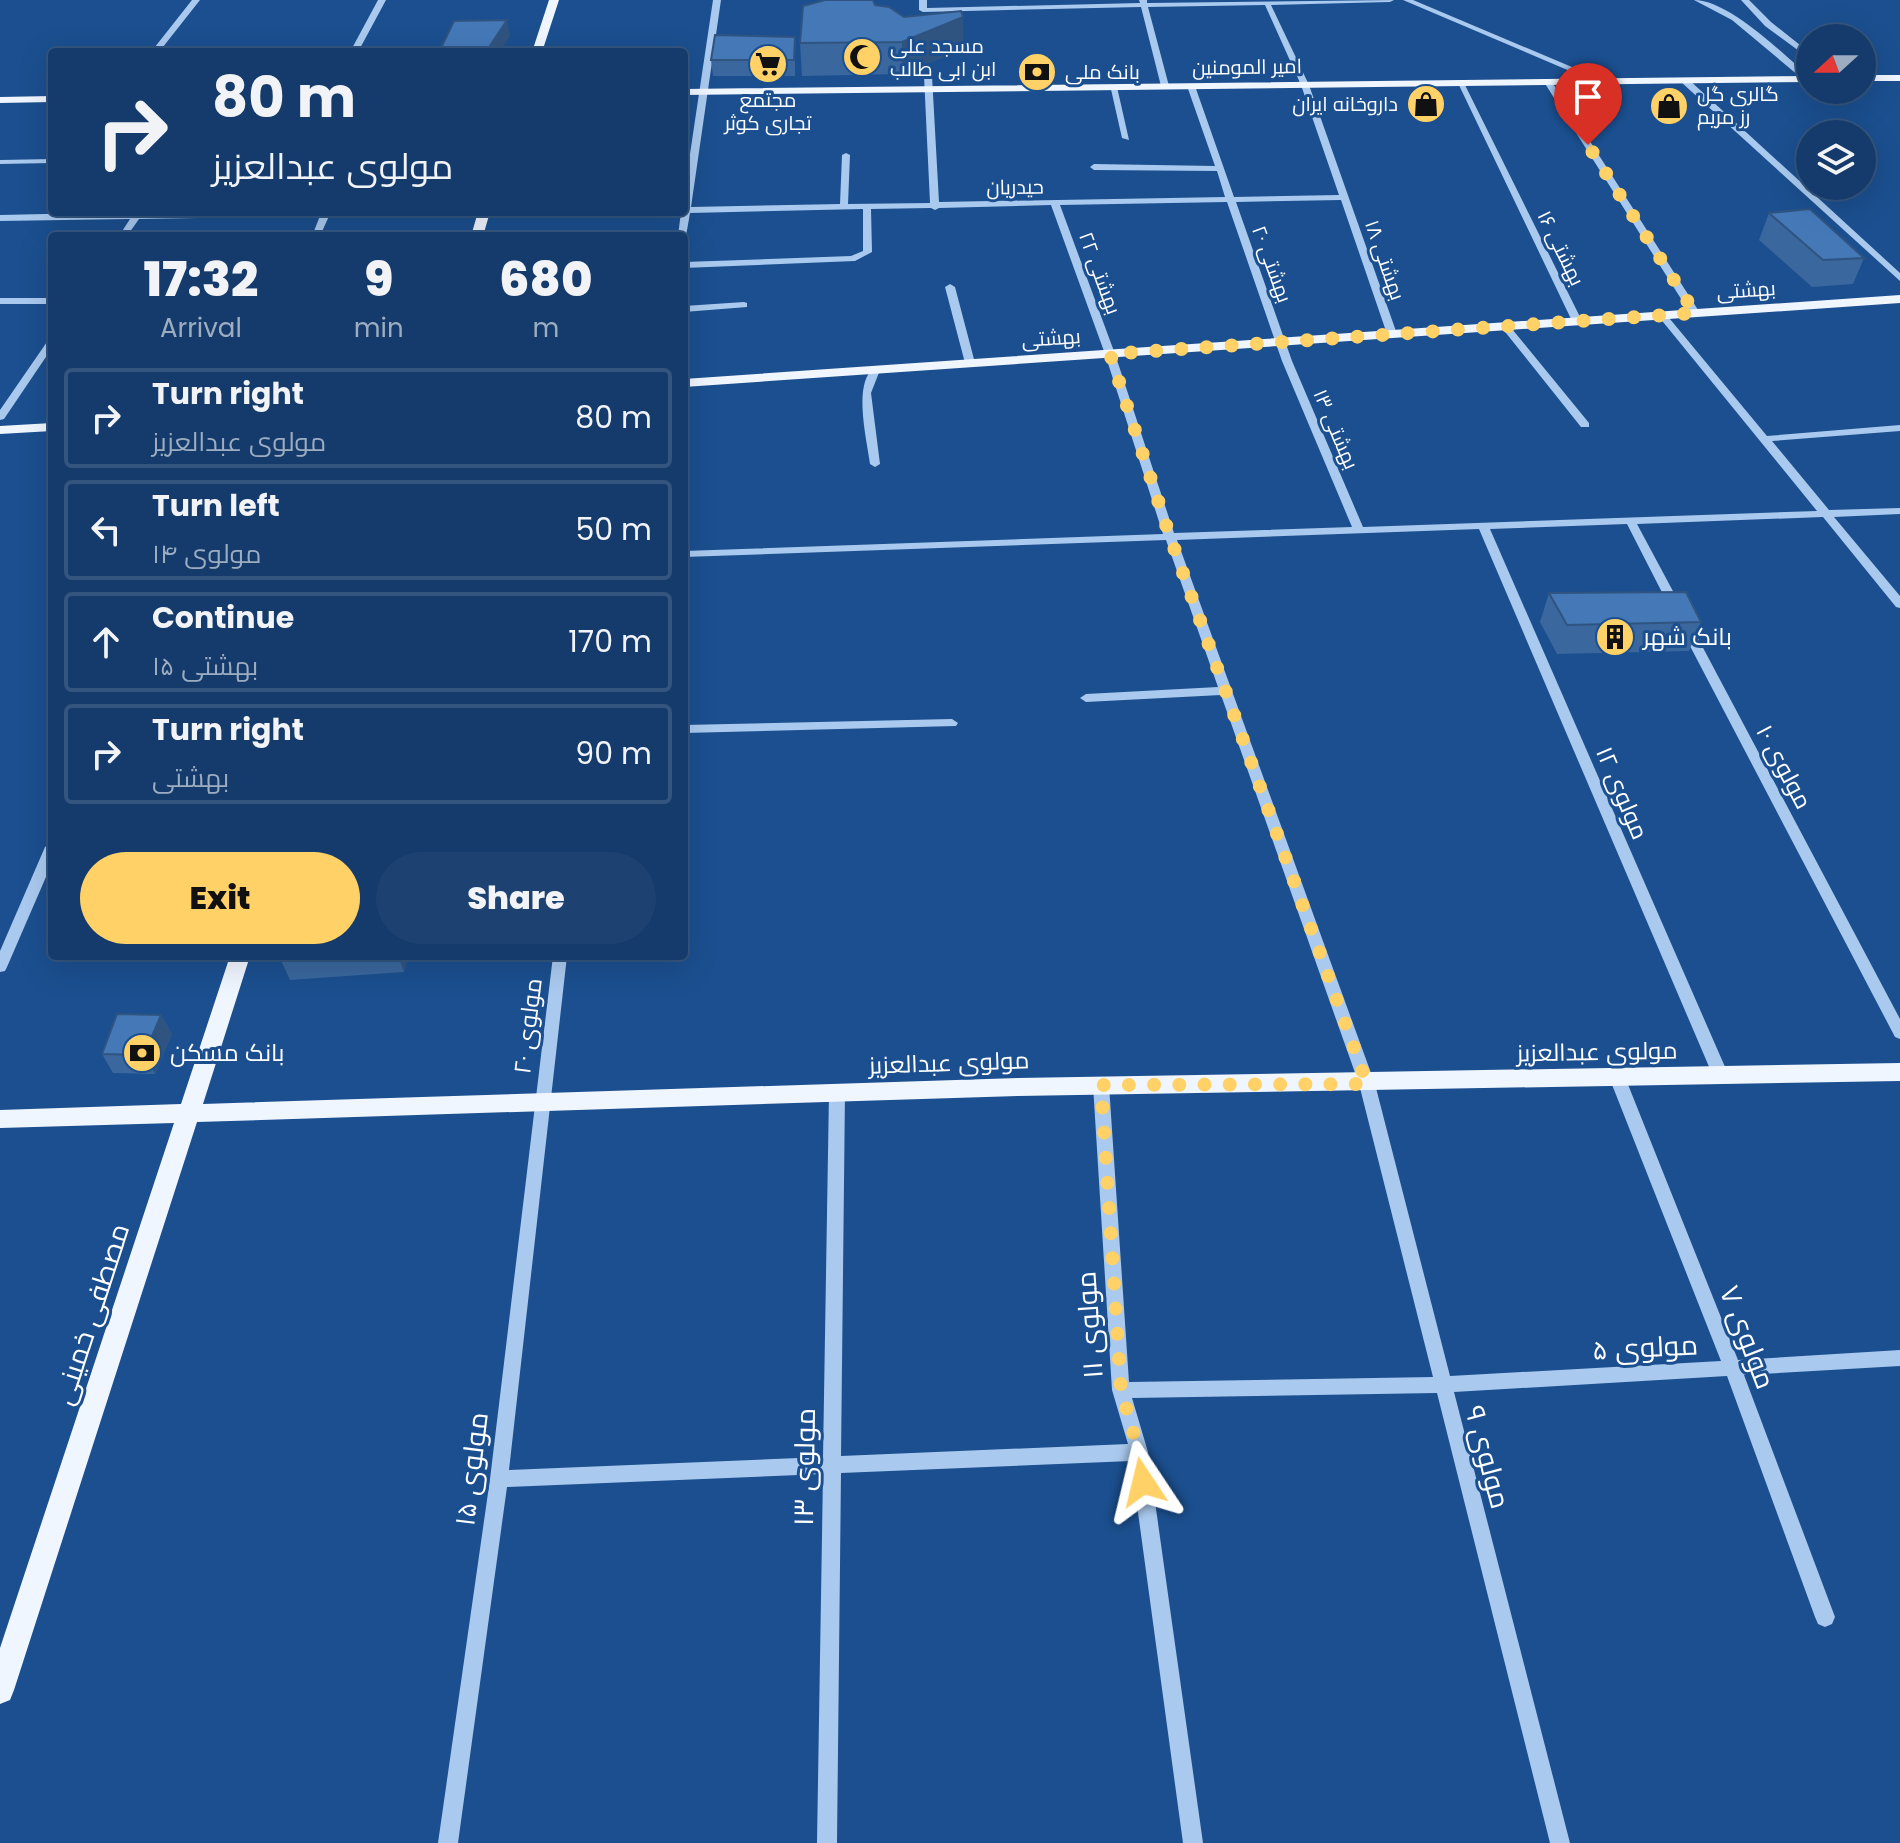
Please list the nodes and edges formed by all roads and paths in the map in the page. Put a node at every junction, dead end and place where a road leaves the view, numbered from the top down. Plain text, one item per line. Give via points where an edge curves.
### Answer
1 (196, 0) edge
2 (382, 0) edge
3 (554, 0) edge
4 (717, 0) edge
5 (923, 0) edge
6 (1390, 0) edge
7 (1407, 0) edge
8 (1698, 0) edge
9 (1745, 0) edge
10 (1144, 4) edge
11 (1268, 5) junction
12 (1796, 46) edge
13 (158, 48) edge
14 (356, 48) edge
15 (538, 48) edge
16 (1796, 68) edge
17 (1876, 78) edge
18 (1900, 78) edge
19 (1796, 79) edge
20 (1684, 80) junction
21 (1601, 81) junction
22 (1548, 82) junction
23 (928, 83) junction
24 (1460, 83) junction
25 (1305, 85) junction
26 (1165, 86) junction
27 (1191, 86) junction
28 (1113, 87) junction
29 (1876, 89) edge
30 (1900, 89) edge
31 (688, 92) edge
32 (705, 92) junction
33 (48, 99) edge
34 (0, 100) edge
35 (1126, 138) dead end
36 (846, 155) dead end
37 (48, 161) edge
38 (0, 162) edge
39 (1094, 167) dead end
40 (1220, 169) junction
41 (1345, 197) junction
42 (1230, 199) junction
43 (688, 203) edge
44 (1055, 204) junction
45 (935, 207) junction
46 (844, 208) junction
47 (867, 208) junction
48 (688, 210) edge
49 (69, 216) edge
50 (0, 218) edge
51 (688, 265) edge
52 (1900, 278) edge
53 (950, 287) dead end
54 (1900, 299) edge
55 (0, 301) edge
56 (48, 301) edge
57 (744, 305) dead end
58 (688, 309) edge
59 (1695, 313) junction
60 (1662, 315) junction
61 (1577, 321) junction
62 (1505, 326) junction
63 (1392, 334) junction
64 (1281, 342) junction
65 (48, 347) edge
66 (1110, 354) junction
67 (970, 363) junction
68 (875, 370) junction
69 (688, 383) edge
70 (0, 417) edge
71 (1585, 425) dead end
72 (48, 427) edge
73 (1900, 428) edge
74 (0, 430) edge
75 (1764, 439) junction
76 (875, 464) dead end
77 (1900, 511) edge
78 (1824, 512) junction
79 (1630, 520) junction
80 (1483, 526) junction
81 (1359, 530) junction
82 (1169, 534) junction
83 (688, 554) edge
84 (1900, 604) edge
85 (1225, 691) junction
86 (1086, 698) dead end
87 (952, 723) dead end
88 (688, 729) edge
89 (48, 856) edge
90 (239, 960) edge
91 (560, 960) edge
92 (0, 967) edge
93 (1900, 1033) edge
94 (1900, 1072) edge
95 (1721, 1076) junction
96 (1617, 1077) junction
97 (1367, 1084) junction
98 (1101, 1085) junction
99 (837, 1092) junction
100 (543, 1102) junction
101 (189, 1111) junction
102 (0, 1119) edge
103 (1900, 1358) edge
104 (1733, 1368) junction
105 (1441, 1385) junction
106 (1121, 1390) junction
107 (1139, 1452) junction
108 (832, 1464) junction
109 (499, 1479) junction
110 (1825, 1617) dead end
111 (0, 1690) edge
112 (448, 1843) edge
113 (827, 1843) edge
114 (1193, 1843) edge
115 (1560, 1843) edge

1 - 13 street
2 - 14 street
3 - 15 main road
4 - 32 street
5 - 10 street via 923,10
6 - 11 street
7 - 21 street
8 - 16 street via 1735,18
9 - 12 street
10 - 11 street
10 - 26 street
11 - 25 street, بهشتی ۱۸
17 - 18 main road
19 - 20 main road, امیر المومنین
20 - 21 main road, امیر المومنین
20 - 52 street
21 - 22 main road, امیر المومنین
22 - 24 main road, امیر المومنین
22 - 59 street
23 - 28 main road, امیر المومنین
23 - 32 main road, امیر المومنین
23 - 45 street
24 - 25 main road, امیر المومنین
24 - 61 street, بهشتی ۱۶
25 - 27 main road, امیر المومنین
25 - 41 street, بهشتی ۱۸
26 - 27 main road, امیر المومنین
26 - 28 main road, امیر المومنین
27 - 40 street, بهشتی ۲۰
28 - 35 street
29 - 30 main road
31 - 32 main road, امیر المومنین
32 - 43 street
33 - 34 main road
36 - 46 street
37 - 38 street
39 - 40 street
40 - 42 street, بهشتی ۲۰
41 - 42 street, حیدریان
41 - 63 street, بهشتی ۱۸
42 - 44 street, حیدریان
42 - 64 street, بهشتی ۲۰
44 - 45 street, حیدریان
44 - 66 street, بهشتی ۲۲
45 - 47 street, حیدریان
46 - 47 street, حیدریان
46 - 48 street, حیدریان
47 - 51 street via 868,252 852,259
49 - 50 street
53 - 67 street
54 - 59 main road, بهشتی
55 - 56 street
57 - 58 street
59 - 60 main road, بهشتی
60 - 61 main road, بهشتی
60 - 75 street
61 - 62 main road, بهشتی
62 - 63 main road, بهشتی
62 - 71 street
63 - 64 main road, بهشتی
64 - 66 main road, بهشتی
64 - 81 street, بهشتی ۱۳
65 - 70 street
66 - 67 main road, بهشتی
66 - 82 street, بهشتی ۲۲
67 - 68 main road, بهشتی
68 - 69 main road, بهشتی
68 - 76 street via 866,393
72 - 74 main road
73 - 75 street
75 - 78 street
77 - 78 street
78 - 79 street
78 - 84 street
79 - 80 street
79 - 93 street, مولوی ۱۰
80 - 81 street
80 - 95 street, مولوی ۱۲
81 - 82 street
82 - 83 street
82 - 85 street, بهشتی ۲۲
85 - 86 street
85 - 97 street, مولوی ۹
87 - 88 street
89 - 92 street
90 - 101 main road, مصطفی خمینی
91 - 100 street, مولوی ۲۰
94 - 95 main road, مولوی عبدالعزیز
95 - 96 main road, مولوی عبدالعزیز
96 - 97 main road, مولوی عبدالعزیز
96 - 104 street, مولوی ۷
97 - 98 main road, مولوی عبدالعزیز
97 - 105 street, مولوی ۹
98 - 99 main road, مولوی عبدالعزیز
98 - 106 street, مولوی ۱۱
99 - 100 main road, مولوی عبدالعزیز
99 - 108 street, مولوی ۱۳
100 - 101 main road, مولوی عبدالعزیز
100 - 109 street, مولوی ۱۵
101 - 102 main road, مولوی عبدالعزیز
101 - 111 main road, مصطفی خمینی
103 - 104 street, مولوی ۵
104 - 105 street, مولوی ۵
104 - 110 street, مولوی ۷
105 - 106 street, مولوی ۵
105 - 115 street, مولوی ۹
106 - 107 street, مولوی ۱۱
107 - 108 street
107 - 114 street, مولوی ۱۱
108 - 109 street
108 - 113 street, مولوی ۱۳
109 - 112 street, مولوی ۱۵

